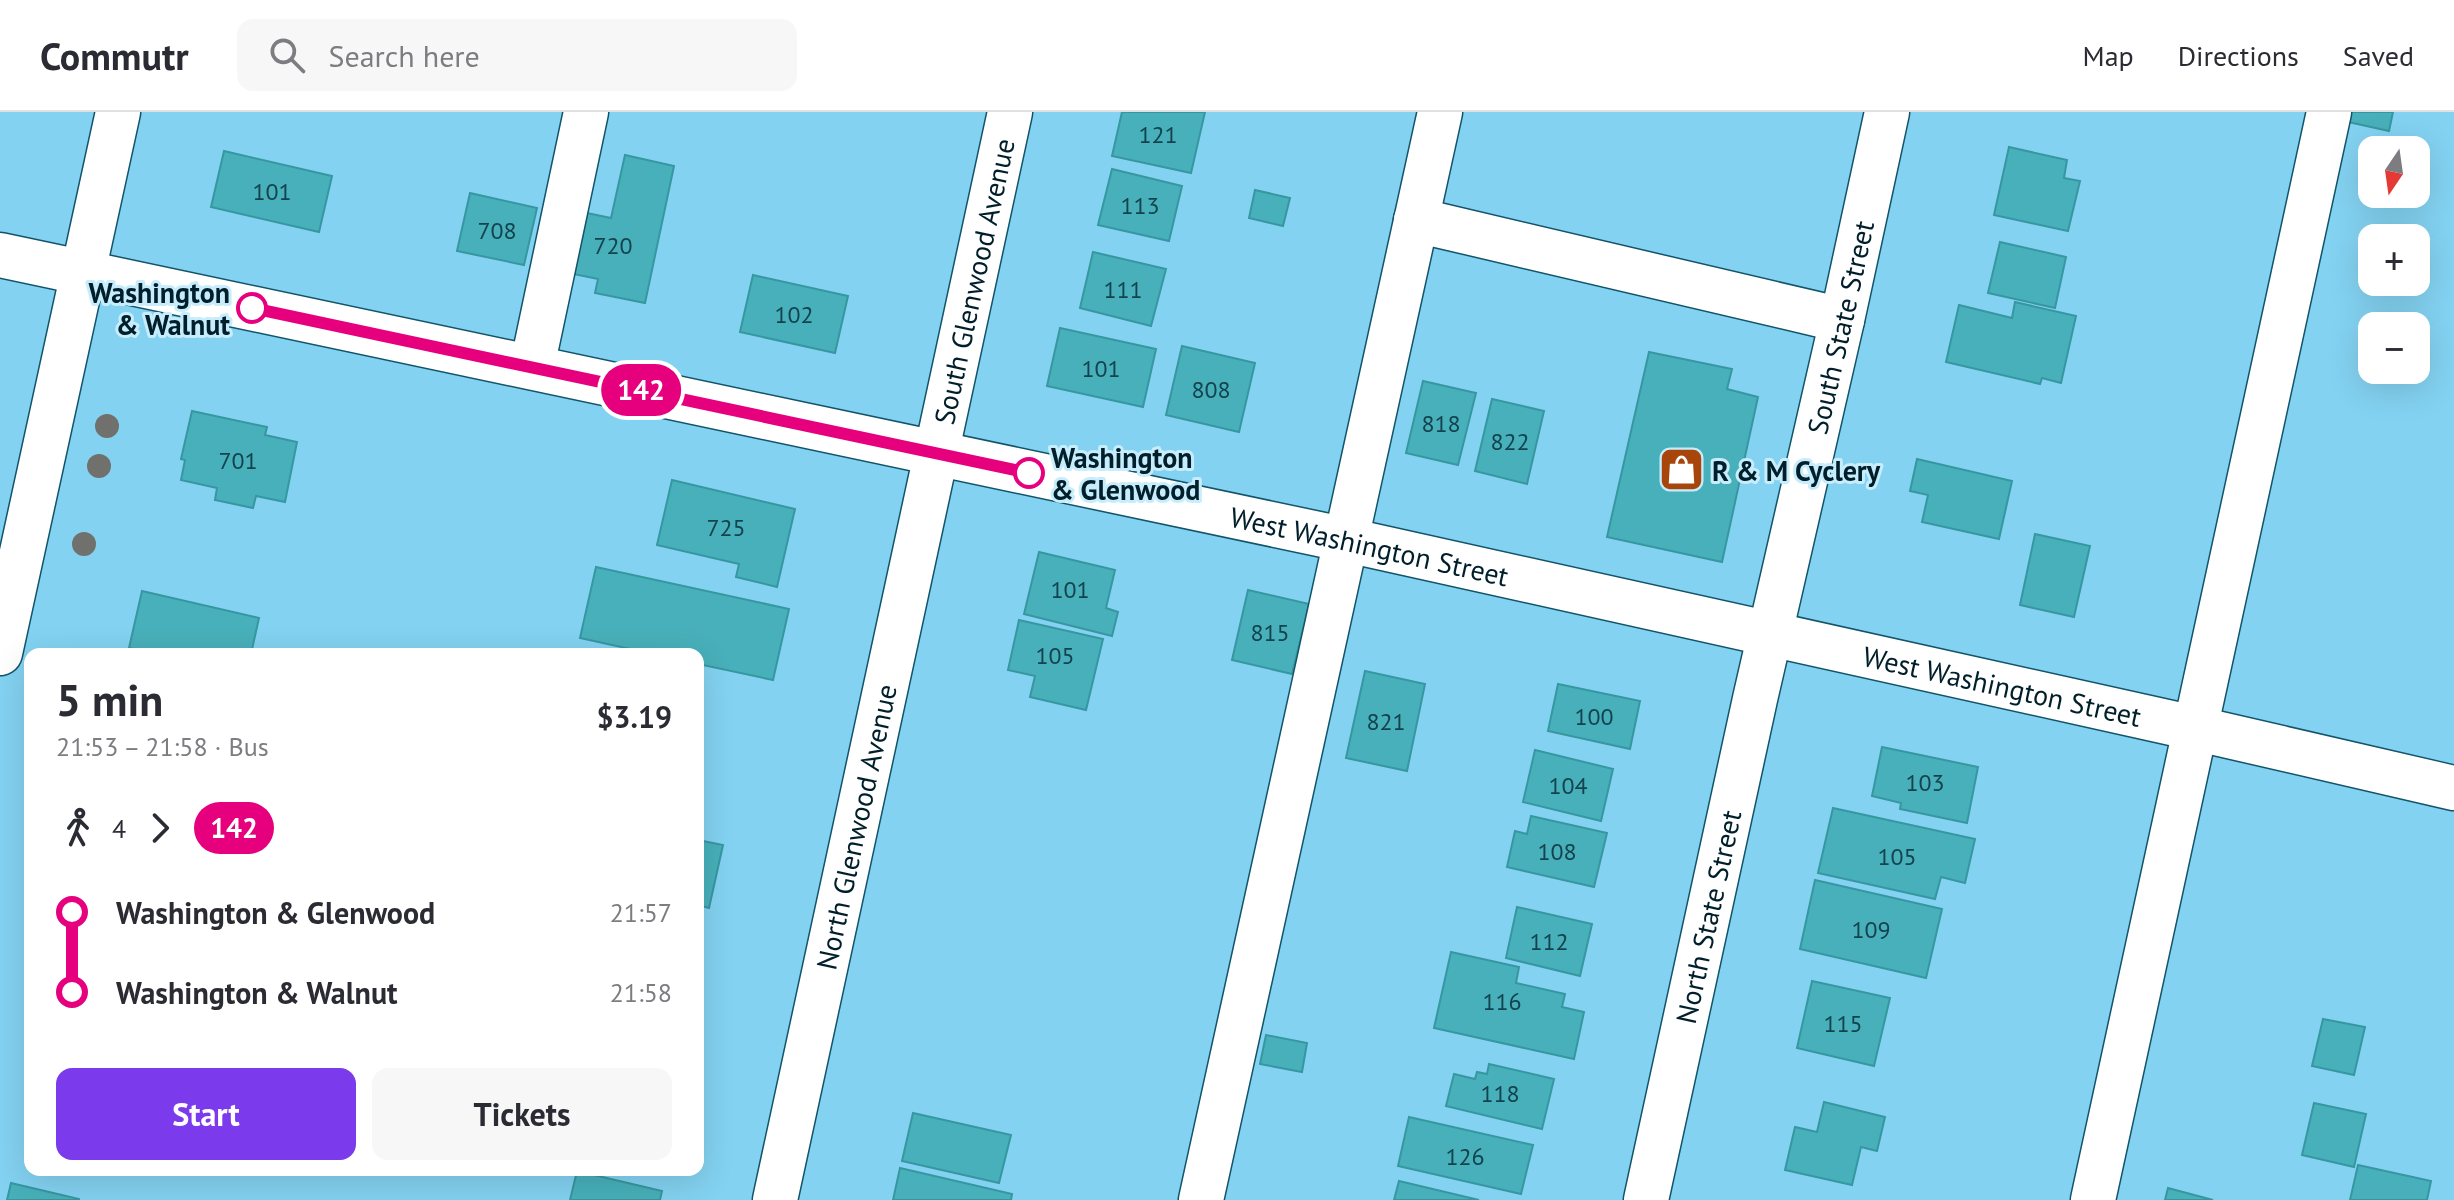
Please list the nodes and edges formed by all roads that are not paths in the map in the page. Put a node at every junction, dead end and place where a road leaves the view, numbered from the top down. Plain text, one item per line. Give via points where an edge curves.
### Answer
1 (118, 112) edge
2 (586, 112) edge
3 (1010, 112) edge
4 (1440, 112) edge
5 (1887, 112) edge
6 (2329, 112) edge
7 (1416, 220) junction
8 (0, 255) edge
9 (84, 272) junction
10 (1842, 320) junction
11 (532, 367) junction
12 (937, 452) junction
13 (1347, 540) junction
14 (1771, 634) junction
15 (0, 653) edge
16 (2194, 728) junction
17 (2454, 788) edge
18 (775, 1200) edge
19 (1201, 1200) edge
20 (1646, 1200) edge
21 (2093, 1200) edge

1 - 9 street
2 - 11 street
3 - 12 street, South Glenwood Avenue
4 - 7 street
5 - 10 street, South State Street
6 - 16 street
7 - 10 street
7 - 13 street
8 - 9 street, West Washington Street
9 - 11 street, West Washington Street
9 - 15 street
10 - 14 street, South State Street
11 - 12 street, West Washington Street
12 - 13 street, West Washington Street
12 - 18 street, North Glenwood Avenue
13 - 14 street, West Washington Street
13 - 19 street
14 - 16 street, West Washington Street
14 - 20 street, North State Street
16 - 17 street, West Washington Street
16 - 21 street

